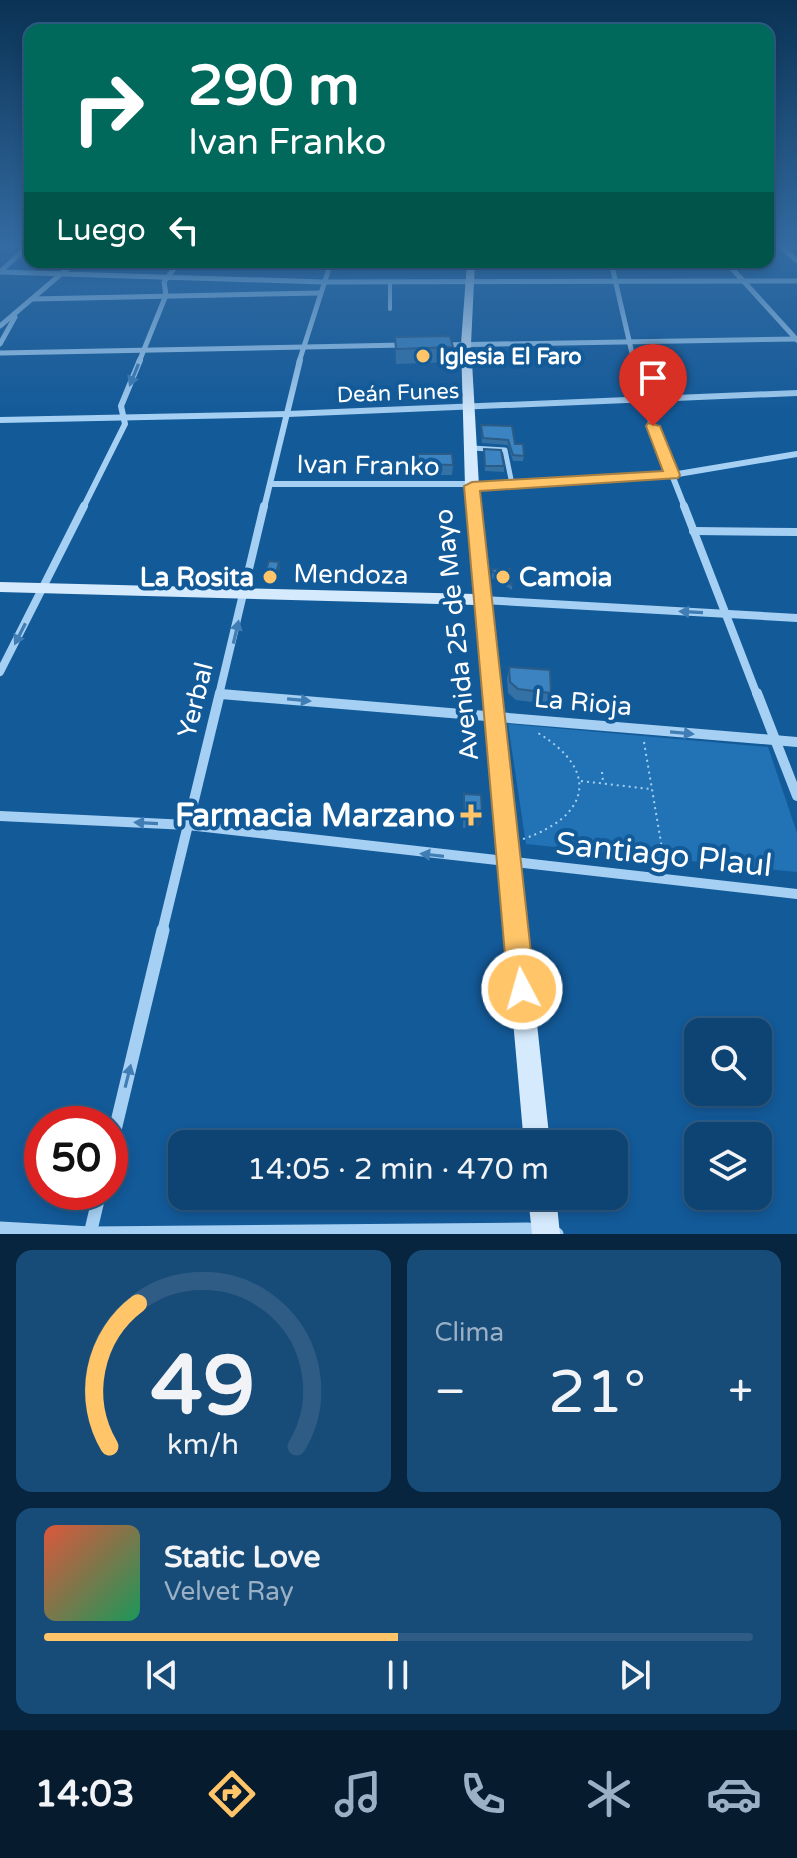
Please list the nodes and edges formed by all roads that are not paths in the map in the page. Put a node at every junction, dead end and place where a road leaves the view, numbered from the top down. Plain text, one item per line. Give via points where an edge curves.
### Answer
1 (28, 304) edge
2 (162, 304) edge
3 (316, 304) edge
4 (390, 304) edge
5 (469, 304) edge
6 (620, 304) edge
7 (765, 304) edge
8 (390, 309) dead end
9 (16, 314) junction
10 (0, 326) edge
11 (797, 339) edge
12 (629, 341) junction
13 (0, 344) edge
14 (466, 344) junction
15 (409, 345) edge
16 (439, 345) edge
17 (303, 347) junction
18 (143, 351) junction
19 (0, 353) edge
20 (797, 393) edge
21 (643, 401) junction
22 (467, 408) junction
23 (288, 414) junction
24 (123, 417) junction
25 (0, 420) edge
26 (469, 448) junction
27 (797, 454) edge
28 (672, 475) junction
29 (272, 484) junction
30 (512, 484) junction
31 (472, 486) junction
32 (693, 531) junction
33 (797, 532) edge
34 (0, 587) edge
35 (43, 589) junction
36 (244, 596) junction
37 (483, 600) junction
38 (727, 615) junction
39 (797, 618) edge
40 (0, 672) edge
41 (221, 694) junction
42 (493, 716) junction
43 (775, 741) junction
44 (797, 742) edge
45 (797, 796) edge
46 (0, 816) edge
47 (188, 825) junction
48 (508, 854) junction
49 (797, 894) edge
50 (121, 1106) edge
51 (536, 1130) edge
52 (96, 1210) edge
53 (545, 1210) edge
54 (0, 1228) edge
55 (549, 1233) edge
56 (90, 1234) edge

1 - 9 street
2 - 18 street
3 - 17 street, Yerbal
4 - 8 lane
5 - 14 main road, Avenida 25 de Mayo
6 - 12 street
7 - 11 street
9 - 10 street
9 - 13 street
11 - 12 street
12 - 14 street
12 - 21 street
14 - 16 street
14 - 22 main road, Avenida 25 de Mayo
15 - 17 street
17 - 18 street
17 - 23 street, Yerbal
18 - 19 street
18 -> 24 street via 121,406
20 - 21 street, Deán Funes
21 - 22 street, Deán Funes
21 - 28 street
22 - 23 street, Deán Funes
22 - 26 main road, Avenida 25 de Mayo
23 - 24 street, Deán Funes
23 - 29 street, Yerbal
24 - 25 street, Deán Funes
24 - 35 street via 125,424
26 - 30 lane via 505,450
26 - 31 main road, Avenida 25 de Mayo
27 - 28 street, Ivan Franko
28 - 30 street, Ivan Franko
28 - 32 street
29 - 31 street, Ivan Franko
29 - 36 street, Yerbal
30 - 31 street, Ivan Franko
31 - 37 main road, Avenida 25 de Mayo
32 - 33 street
32 - 38 street
34 - 35 main road, Mendoza
35 - 36 main road, Mendoza
35 -> 40 street
36 - 37 main road, Mendoza
41 -> 36 street, Yerbal
38 -> 37 street, Mendoza
37 - 42 main road, Avenida 25 de Mayo
38 - 39 street, Mendoza
38 - 43 street
41 -> 42 street, La Rioja
41 - 47 street, Yerbal
42 -> 43 street, La Rioja
42 - 48 main road, Avenida 25 de Mayo
43 - 44 street, La Rioja
43 - 45 street
47 -> 46 street, Santiago Plaul
48 -> 47 street, Santiago Plaul
50 -> 47 street, Yerbal
48 - 49 street, Santiago Plaul
48 - 51 main road, Avenida 25 de Mayo
52 - 56 street
53 - 55 main road
54 - 56 street
55 - 56 street

